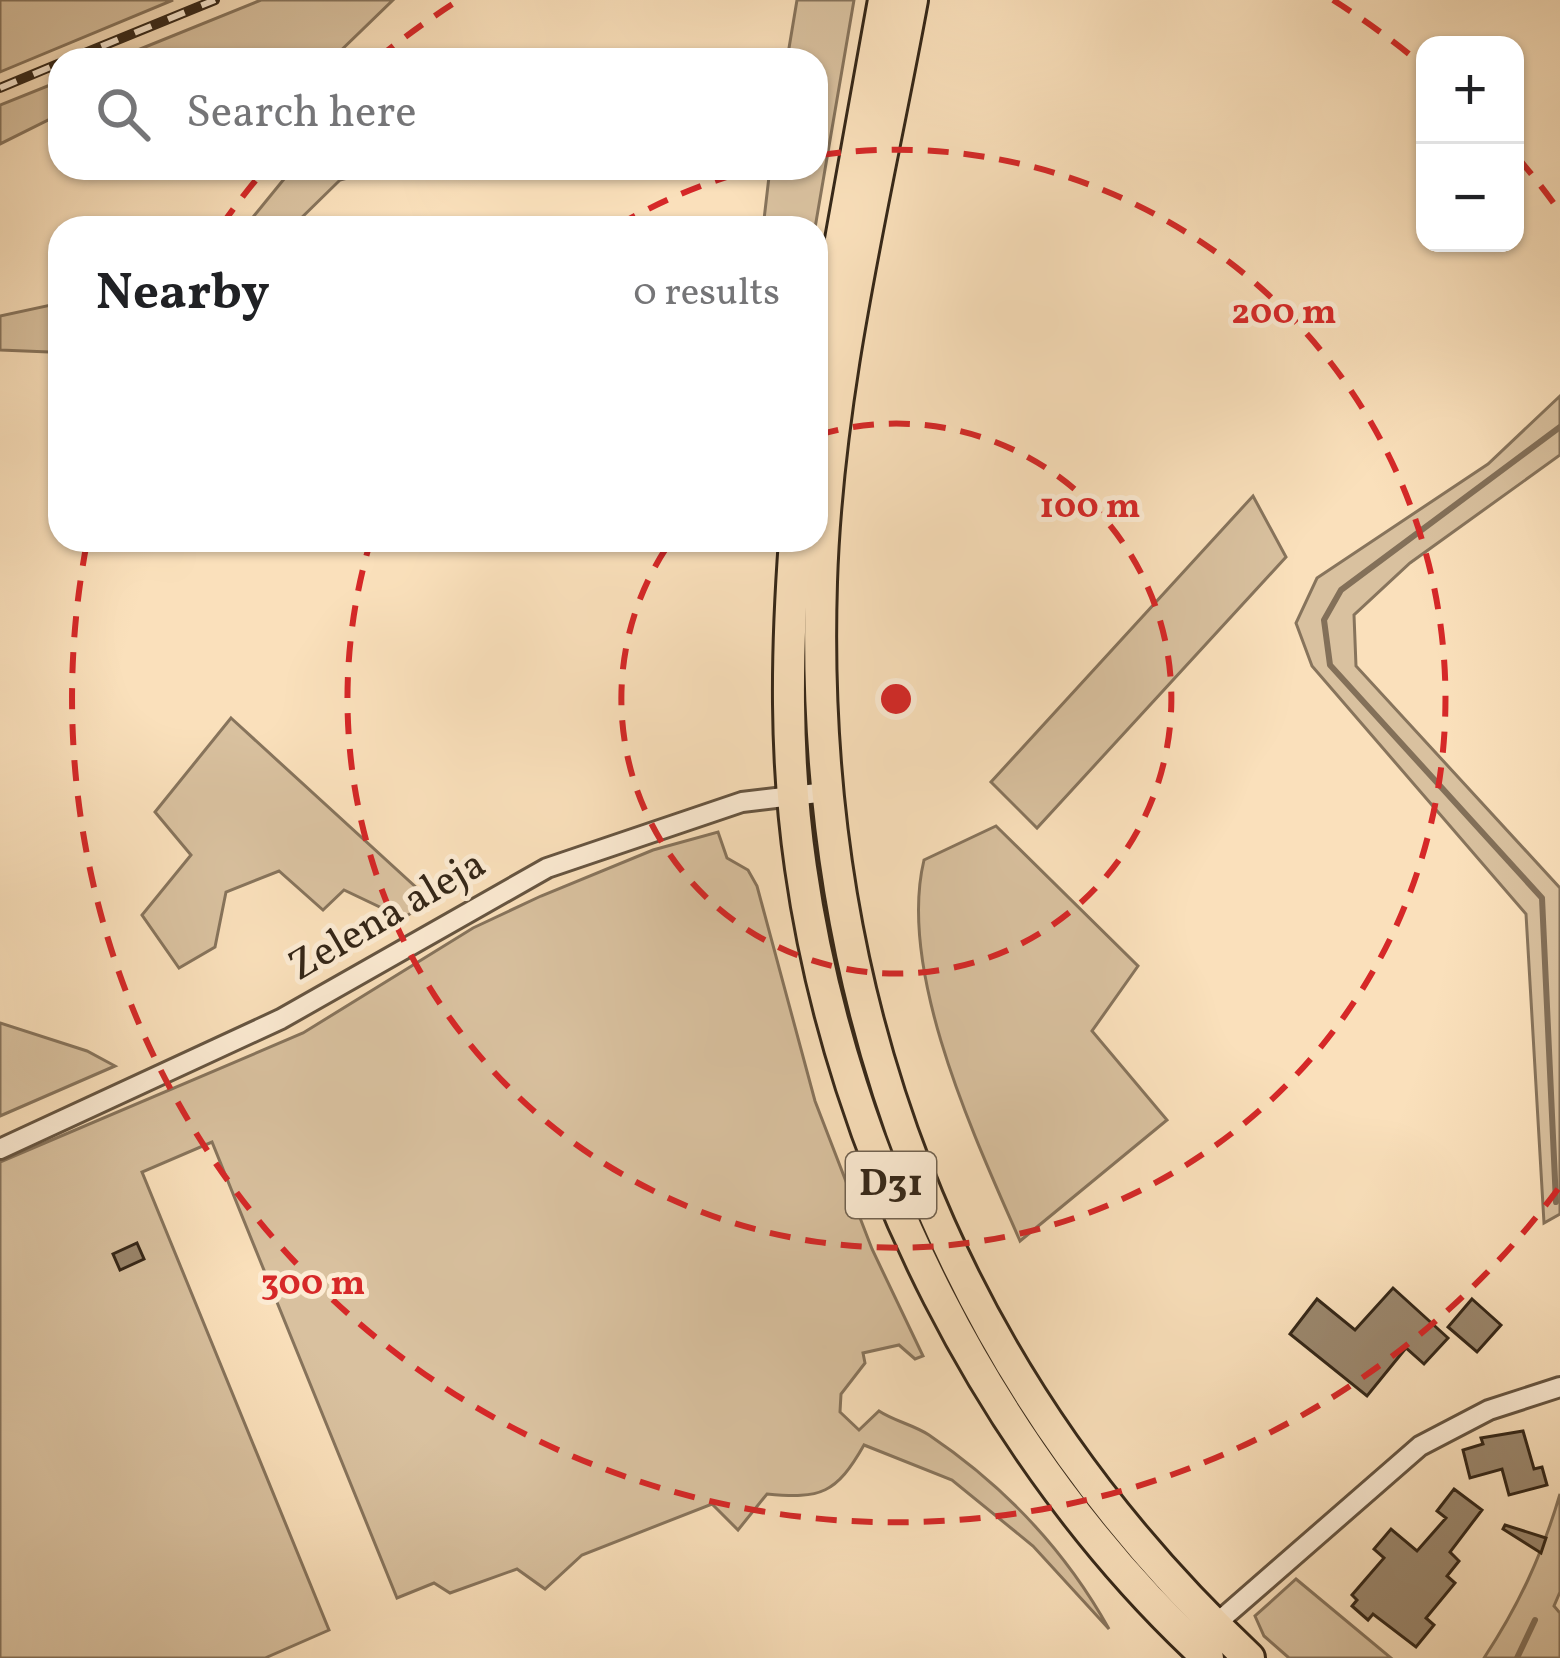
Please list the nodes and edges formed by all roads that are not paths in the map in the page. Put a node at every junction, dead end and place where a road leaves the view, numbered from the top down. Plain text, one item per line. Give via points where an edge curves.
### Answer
1 (884, 0) edge
2 (912, 0) edge
3 (828, 312) edge
4 (828, 499) edge
5 (794, 552) edge
6 (824, 552) edge
7 (826, 792) junction
8 (793, 795) junction
9 (0, 1149) edge
10 (1560, 1387) edge
11 (1206, 1643) edge
12 (1250, 1658) edge

1 - 3 main road
2 - 4 main road, D31
5 - 8 main road, D31
6 - 7 main road, D31
7 - 8 street, Zelena aleja
7 - 11 main road, D31 via 868,1035 952,1257 1058,1439
8 - 9 street, Zelena aleja via 742,802 547,868 281,1019
8 - 11 main road, D31 via 810,923 842,1045 926,1268 1088,1526
10 - 11 street via 1489,1410 1420,1446
11 - 12 main road, D31

